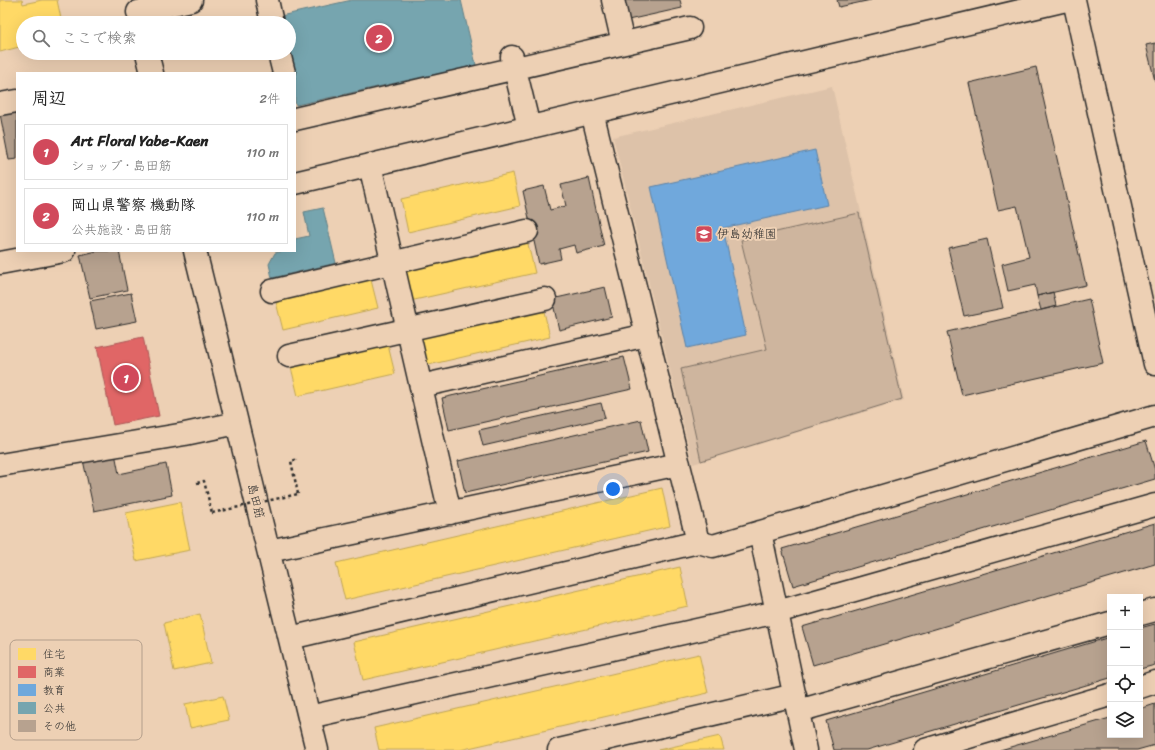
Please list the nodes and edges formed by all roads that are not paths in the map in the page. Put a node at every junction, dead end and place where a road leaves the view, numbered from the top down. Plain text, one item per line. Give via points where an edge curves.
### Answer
1 (191, 0) edge
2 (267, 0) edge
3 (613, 0) edge
4 (1066, 0) edge
5 (1074, 0) edge
6 (138, 12) edge
7 (270, 16) edge
8 (690, 28) dead end
9 (623, 43) junction
10 (149, 60) edge
11 (281, 60) edge
12 (514, 63) junction
13 (152, 72) edge
14 (284, 72) edge
15 (16, 101) edge
16 (0, 104) edge
17 (592, 112) junction
18 (296, 119) edge
19 (529, 127) junction
20 (370, 165) junction
21 (296, 183) edge
22 (527, 231) dead end
23 (59, 252) edge
24 (195, 252) edge
25 (0, 263) edge
26 (392, 263) junction
27 (272, 291) dead end
28 (545, 299) dead end
29 (407, 330) junction
30 (647, 335) junction
31 (288, 356) dead end
32 (1155, 364) edge
33 (420, 386) junction
34 (1155, 416) edge
35 (237, 423) junction
36 (679, 464) junction
37 (0, 466) edge
38 (1155, 506) edge
39 (450, 513) junction
40 (760, 532) junction
41 (698, 542) junction
42 (269, 551) junction
43 (1155, 610) edge
44 (778, 612) junction
45 (1143, 613) edge
46 (1107, 624) edge
47 (290, 638) junction
48 (1155, 682) edge
49 (1143, 686) edge
50 (1107, 697) edge
51 (796, 703) junction
52 (309, 718) junction
53 (317, 750) edge
54 (559, 750) edge
55 (806, 750) edge
56 (925, 750) edge

1 - 6 street
2 - 7 street
3 - 9 street
4 - 17 street
5 - 32 street
8 - 9 street
9 - 12 street
10 - 13 street
11 - 14 street
12 - 18 street
12 - 19 street
15 - 16 street
17 - 19 street
17 - 30 street
19 - 20 street
20 - 21 street
20 - 26 street
22 - 26 street
23 - 25 street
24 - 35 street, 島田筋
26 - 27 street
26 - 29 street
28 - 29 street
29 - 31 street
29 - 33 street
30 - 33 street
30 - 36 street
33 - 39 street
34 - 40 street
35 - 37 street
35 - 42 street, 島田筋
36 - 39 street
36 - 41 street
38 - 44 street
39 - 42 street
40 - 41 street via 713,546
40 - 44 street
41 - 47 street
42 - 47 street, 島田筋
43 - 45 street
44 - 51 street
44 - 52 street
46 - 51 street
47 - 52 street, 島田筋
48 - 49 street
50 - 56 street
51 - 54 street
51 - 55 street
52 - 53 street, 島田筋

